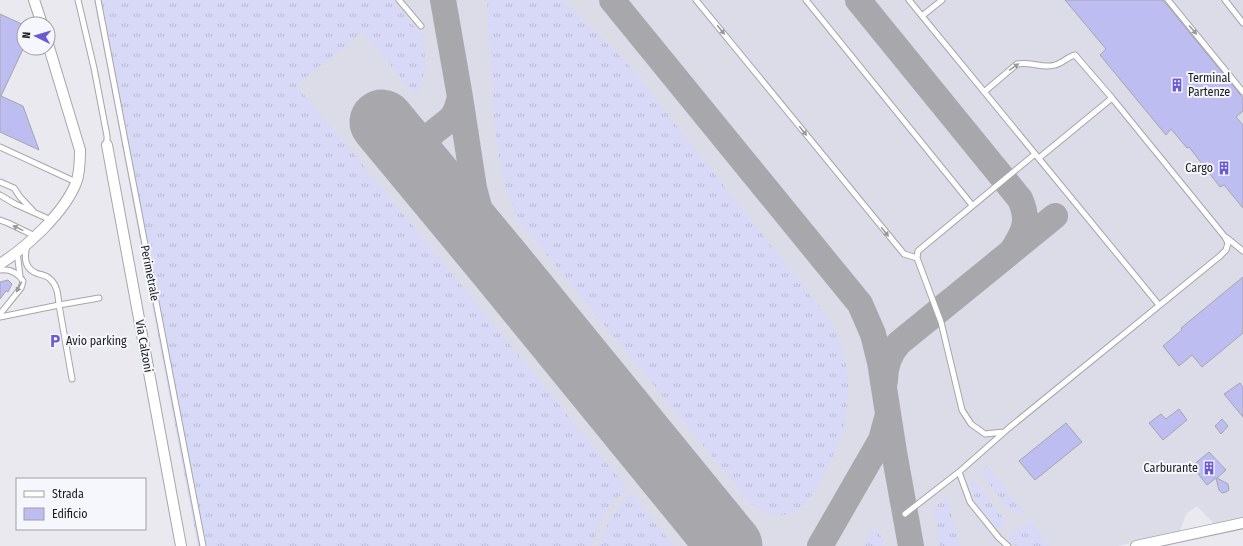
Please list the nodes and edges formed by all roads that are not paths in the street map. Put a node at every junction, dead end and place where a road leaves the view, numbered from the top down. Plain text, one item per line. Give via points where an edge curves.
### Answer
1 (34, 0) edge
2 (78, 0) edge
3 (98, 0) edge
4 (399, 0) edge
5 (696, 0) edge
6 (806, 0) edge
7 (909, 0) edge
8 (942, 0) edge
9 (1168, 0) edge
10 (1225, 0) edge
11 (39, 16) edge
12 (922, 16) junction
13 (1243, 23) edge
14 (421, 26) dead end
15 (52, 56) edge
16 (984, 92) junction
17 (1243, 92) edge
18 (1112, 98) junction
19 (107, 146) joint
20 (0, 147) edge
21 (1037, 156) junction
22 (0, 182) edge
23 (76, 182) junction
24 (0, 195) edge
25 (972, 206) junction
26 (35, 213) junction
27 (0, 220) edge
28 (51, 220) junction
29 (1225, 237) junction
30 (32, 238) junction
31 (17, 251) junction
32 (1243, 251) edge
33 (917, 258) junction
34 (0, 264) edge
35 (0, 270) edge
36 (20, 276) junction
37 (99, 298) dead end
38 (1160, 305) junction
39 (59, 306) junction
40 (0, 316) edge
41 (72, 379) dead end
42 (1005, 432) junction
43 (959, 472) junction
44 (905, 514) dead end
45 (1243, 523) edge
46 (181, 546) edge
47 (202, 546) edge
48 (1008, 546) edge
49 (1136, 546) edge

1 - 11 street
2 - 19 lane via 108,136
3 - 47 lane, Perimetrale
4 - 14 lane
5 -> 33 lane via 904,254
6 - 25 lane
7 - 12 lane
8 - 12 lane
9 -> 17 lane
10 - 13 lane
12 - 16 lane
15 - 23 street via 80,150
16 -> 18 lane via 1017,64 1056,65 1075,55
16 - 21 lane
18 - 21 lane
18 - 29 lane
19 - 46 street, Via Calzoni
20 - 23 lane
21 - 25 lane
21 - 38 lane
22 - 26 lane via 14,188
23 - 28 street via 69,197
24 - 26 lane
25 - 33 lane via 918,251
26 - 28 lane
30 -> 27 lane
28 - 30 street
29 - 32 lane
29 - 38 lane via 1228,243 1226,250
30 - 31 street
30 - 39 lane via 25,254 26,263 28,268 45,275 56,286
31 - 34 street
31 - 36 lane
33 - 42 lane via 941,322 962,410 971,424 985,434
35 - 36 lane via 5,269
36 -> 40 lane via 23,281 20,288
37 - 39 lane
38 - 42 lane
39 - 40 lane
39 - 41 lane
42 - 43 lane
43 - 44 lane
43 - 48 lane via 970,502
45 - 49 street

